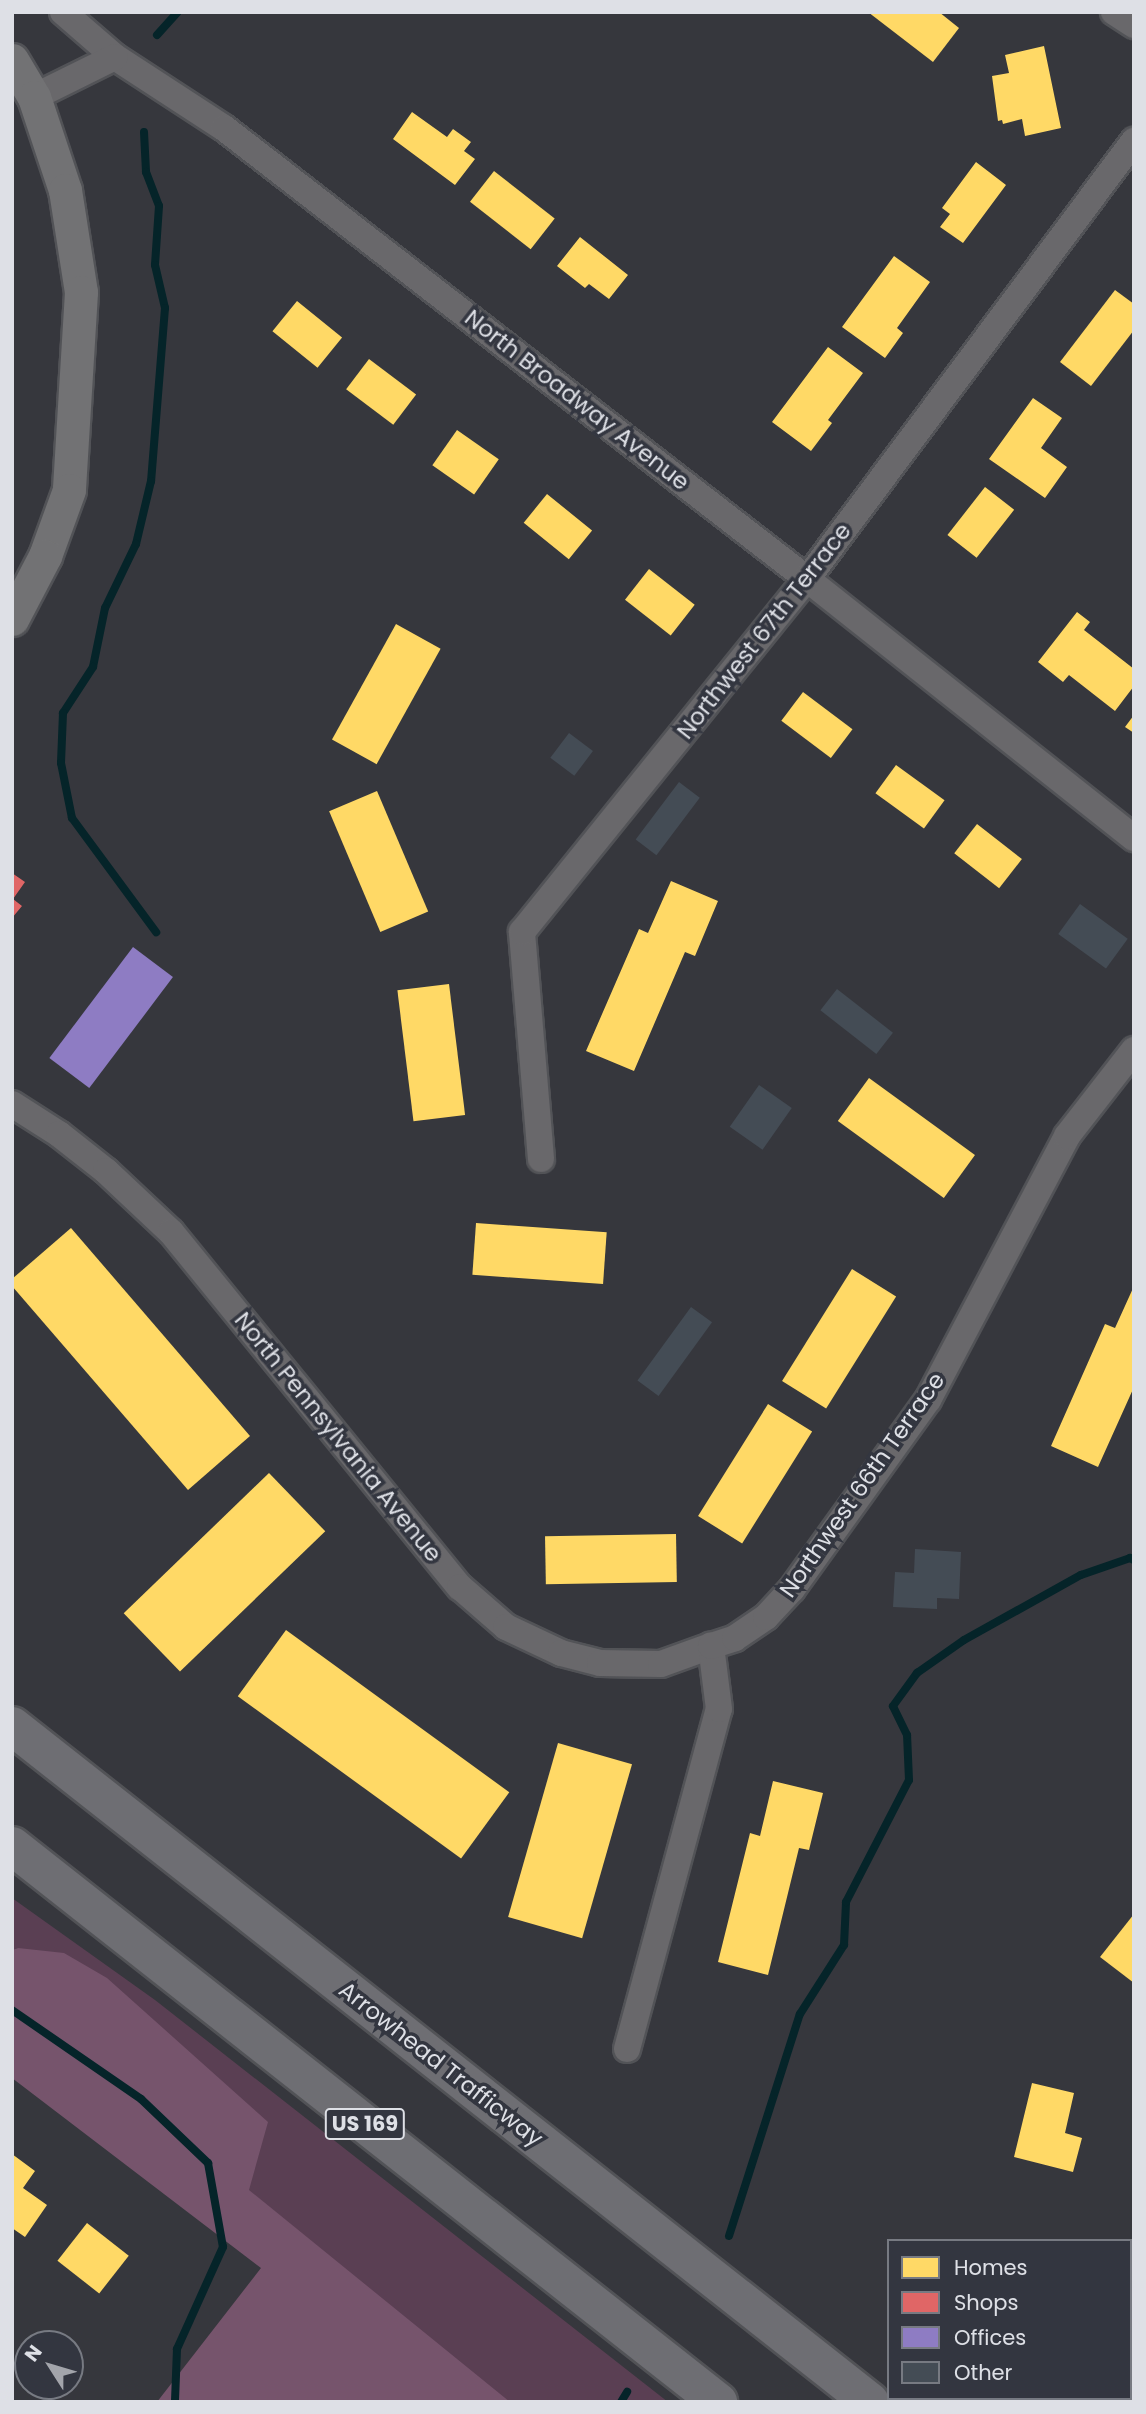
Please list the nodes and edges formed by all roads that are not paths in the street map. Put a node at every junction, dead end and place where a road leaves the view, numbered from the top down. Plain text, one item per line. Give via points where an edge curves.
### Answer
1 (63, 12) edge
2 (1114, 12) edge
3 (1134, 25) edge
4 (115, 57) junction
5 (12, 60) edge
6 (34, 97) junction
7 (1134, 141) edge
8 (807, 579) junction
9 (12, 618) edge
10 (1134, 838) edge
11 (1134, 1049) edge
12 (12, 1104) edge
13 (541, 1159) dead end
14 (711, 1646) junction
15 (12, 1726) edge
16 (12, 1846) edge
17 (627, 2049) dead end
18 (718, 2402) edge
19 (870, 2402) edge

1 - 4 street, North Broadway Avenue
2 - 3 street
4 - 6 street
4 - 8 street, North Broadway Avenue via 224,128
5 - 6 main road
6 - 9 main road via 65,190 80,292 69,490 45,556
7 - 8 street, Northwest 67th Terrace
8 - 10 street, North Broadway Avenue
8 - 13 street, Northwest 67th Terrace via 522,932
11 - 14 street, Northwest 66th Terrace via 1067,1136 920,1411 792,1589 766,1617 735,1638
12 - 14 street, North Pennsylvania Avenue via 106,1171 171,1232 460,1587 506,1627 561,1653 600,1663 662,1664
14 - 17 street via 719,1709
15 - 19 highway, Arrowhead Trafficway
16 - 18 highway, US 169

